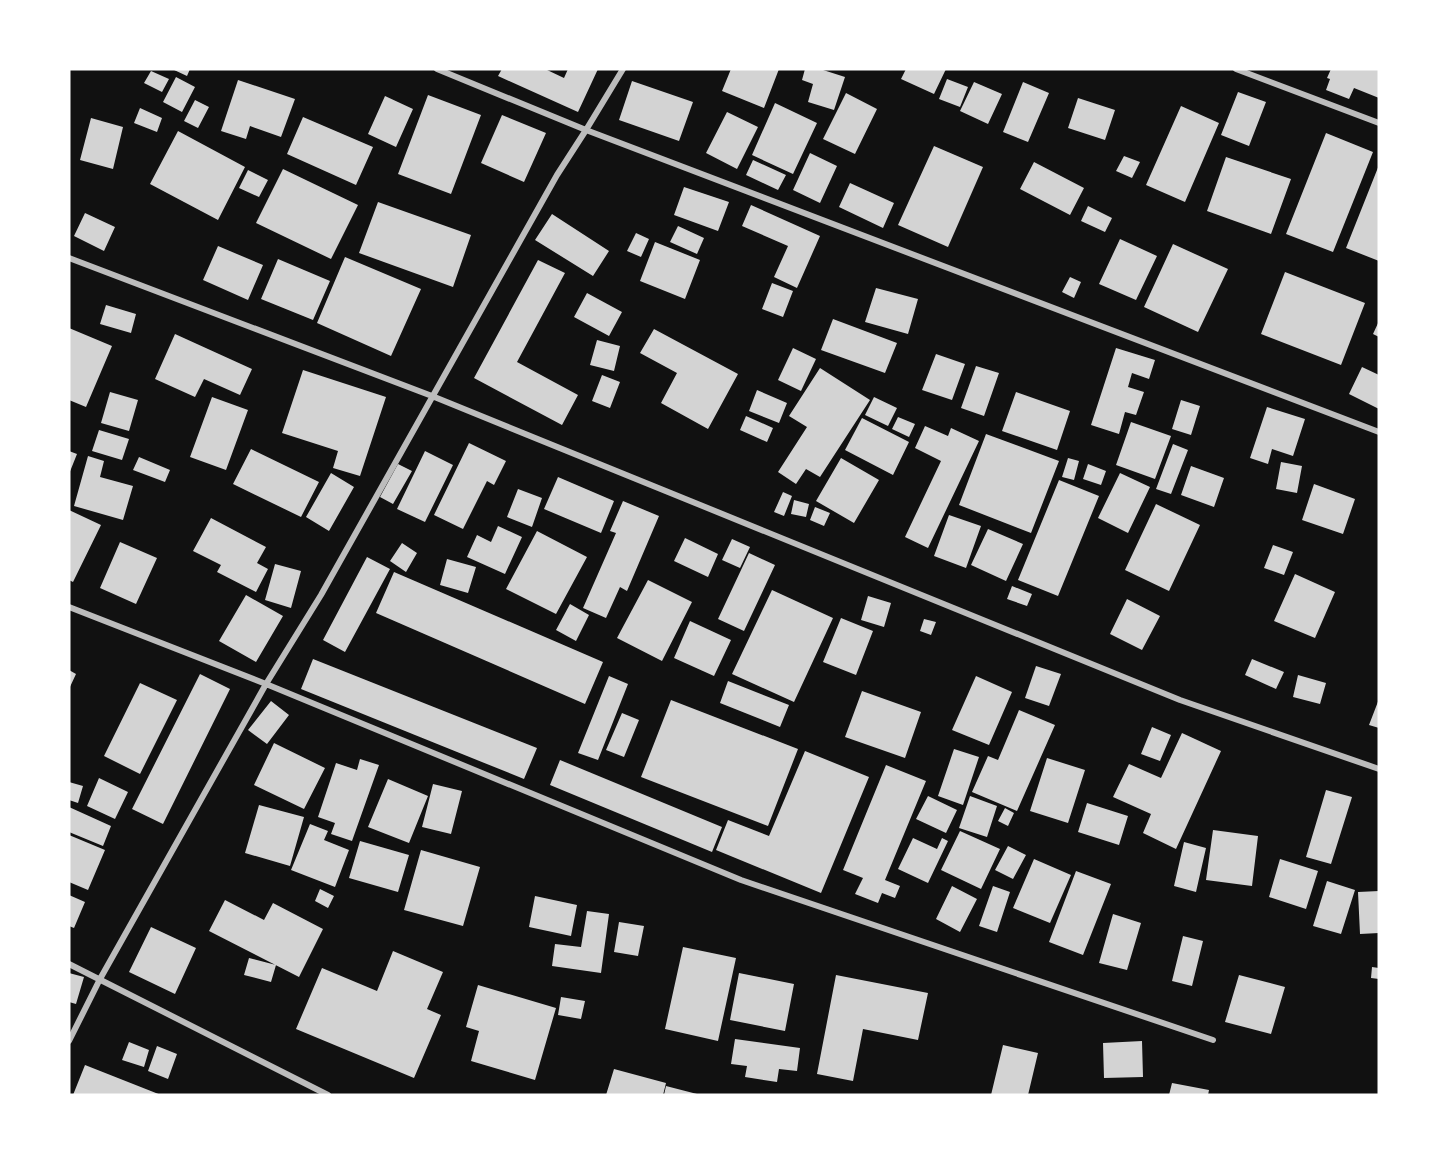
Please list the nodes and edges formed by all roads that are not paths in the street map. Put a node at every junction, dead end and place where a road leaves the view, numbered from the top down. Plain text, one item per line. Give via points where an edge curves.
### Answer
1 (437, 69) edge
2 (623, 69) edge
3 (1236, 69) edge
4 (1379, 123) edge
5 (586, 130) junction
6 (69, 258) edge
7 (432, 396) junction
8 (1379, 432) edge
9 (69, 607) edge
10 (266, 684) junction
11 (1379, 770) edge
12 (69, 964) edge
13 (100, 979) junction
14 (1213, 1040) dead end
15 (69, 1041) edge
16 (328, 1095) edge

1 - 5 street
2 - 5 street
3 - 4 street
5 - 7 street
5 - 8 street
6 - 7 street
7 - 10 street via 321,595
7 - 11 street via 1180,700
9 - 10 street
10 - 13 street
10 - 14 street via 741,880
12 - 13 street
13 - 15 street
13 - 16 street

